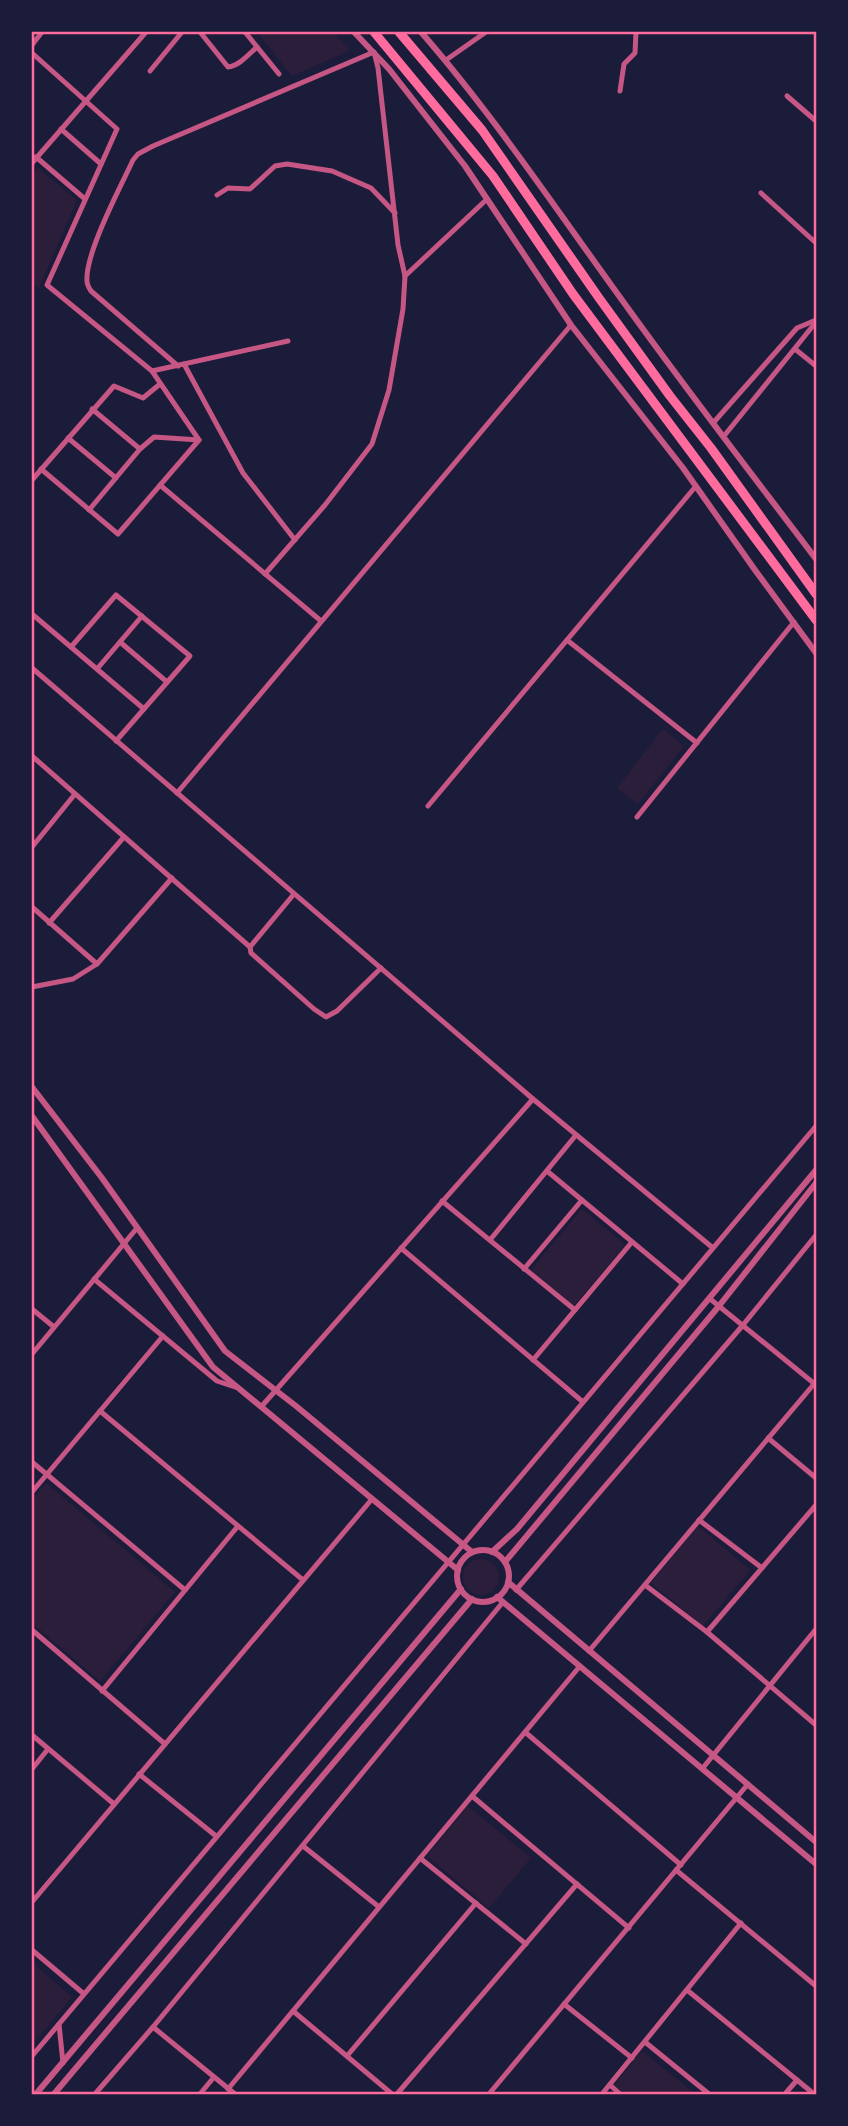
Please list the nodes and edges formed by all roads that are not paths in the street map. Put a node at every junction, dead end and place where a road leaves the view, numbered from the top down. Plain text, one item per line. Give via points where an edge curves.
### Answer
1 (42, 32) edge
2 (146, 32) edge
3 (182, 32) edge
4 (200, 32) edge
5 (245, 32) edge
6 (354, 32) edge
7 (374, 32) edge
8 (399, 32) edge
9 (421, 32) edge
10 (486, 32) edge
11 (636, 32) edge
12 (32, 45) edge
13 (257, 47) junction
14 (373, 52) junction
15 (32, 53) edge
16 (446, 60) junction
17 (150, 71) dead end
18 (279, 74) dead end
19 (620, 91) dead end
20 (787, 96) dead end
21 (85, 101) junction
22 (817, 121) edge
23 (61, 129) junction
24 (34, 160) edge
25 (101, 164) junction
26 (761, 193) dead end
27 (217, 195) dead end
28 (85, 199) junction
29 (486, 200) junction
30 (395, 213) junction
31 (817, 243) edge
32 (405, 276) junction
33 (817, 321) edge
34 (571, 325) junction
35 (288, 341) dead end
36 (795, 349) junction
37 (181, 365) junction
38 (817, 366) edge
39 (152, 372) junction
40 (160, 384) junction
41 (92, 409) junction
42 (714, 422) junction
43 (724, 436) junction
44 (68, 438) junction
45 (199, 440) junction
46 (140, 449) junction
47 (41, 469) junction
48 (116, 478) junction
49 (32, 480) edge
50 (160, 485) junction
51 (696, 486) junction
52 (89, 510) junction
53 (295, 540) junction
54 (817, 559) edge
55 (265, 574) junction
56 (817, 594) edge
57 (32, 614) edge
58 (142, 615) junction
59 (817, 620) edge
60 (321, 621) junction
61 (794, 622) junction
62 (567, 640) junction
63 (120, 642) junction
64 (71, 647) junction
65 (817, 653) edge
66 (32, 668) edge
67 (97, 669) junction
68 (167, 682) junction
69 (144, 709) junction
70 (116, 741) junction
71 (697, 743) junction
72 (32, 756) edge
73 (177, 793) junction
74 (75, 794) junction
75 (428, 806) dead end
76 (637, 817) dead end
77 (124, 836) junction
78 (32, 847) edge
79 (172, 878) junction
80 (294, 894) junction
81 (32, 907) edge
82 (49, 923) junction
83 (250, 947) junction
84 (97, 964) junction
85 (380, 968) junction
86 (32, 987) edge
87 (32, 1087) edge
88 (533, 1099) junction
89 (32, 1116) edge
90 (817, 1126) edge
91 (576, 1135) junction
92 (817, 1170) edge
93 (547, 1171) junction
94 (817, 1184) edge
95 (582, 1200) junction
96 (442, 1201) junction
97 (137, 1228) junction
98 (817, 1236) edge
99 (490, 1240) junction
100 (632, 1242) junction
101 (124, 1245) junction
102 (401, 1248) junction
103 (713, 1248) junction
104 (524, 1269) junction
105 (94, 1279) junction
106 (683, 1284) junction
107 (709, 1298) junction
108 (719, 1306) junction
109 (32, 1309) edge
110 (575, 1310) junction
111 (743, 1325) junction
112 (54, 1327) junction
113 (163, 1336) junction
114 (32, 1354) edge
115 (533, 1360) junction
116 (815, 1385) edge
117 (237, 1388) junction
118 (276, 1390) junction
119 (583, 1402) junction
120 (261, 1407) junction
121 (100, 1411) junction
122 (768, 1438) junction
123 (32, 1462) edge
124 (47, 1474) junction
125 (817, 1478) edge
126 (32, 1492) edge
127 (372, 1499) junction
128 (817, 1505) edge
129 (699, 1520) junction
130 (237, 1526) junction
131 (462, 1545) junction
132 (472, 1552) junction
133 (492, 1552) junction
134 (448, 1562) junction
135 (505, 1562) junction
136 (762, 1568) junction
137 (458, 1570) junction
138 (303, 1580) junction
139 (508, 1581) junction
140 (645, 1585) junction
141 (461, 1589) junction
142 (185, 1590) junction
143 (516, 1590) junction
144 (472, 1599) junction
145 (500, 1600) junction
146 (817, 1629) edge
147 (32, 1630) edge
148 (707, 1633) junction
149 (809, 1638) junction
150 (817, 1644) edge
151 (589, 1651) junction
152 (580, 1666) junction
153 (771, 1685) junction
154 (102, 1690) junction
155 (817, 1725) edge
156 (525, 1732) junction
157 (32, 1735) edge
158 (165, 1744) junction
159 (48, 1749) junction
160 (713, 1755) junction
161 (32, 1769) edge
162 (702, 1769) junction
163 (139, 1774) junction
164 (748, 1784) junction
165 (472, 1796) junction
166 (737, 1798) junction
167 (114, 1804) junction
168 (216, 1836) junction
169 (817, 1842) edge
170 (303, 1846) junction
171 (420, 1858) junction
172 (817, 1864) edge
173 (678, 1868) junction
174 (577, 1884) junction
175 (32, 1902) edge
176 (476, 1903) junction
177 (379, 1907) junction
178 (741, 1923) junction
179 (629, 1928) junction
180 (526, 1944) junction
181 (32, 1950) edge
182 (817, 1986) edge
183 (687, 1990) junction
184 (84, 1994) junction
185 (564, 2004) junction
186 (293, 2011) junction
187 (59, 2024) junction
188 (153, 2027) junction
189 (645, 2042) junction
190 (32, 2056) edge
191 (347, 2056) junction
192 (632, 2058) junction
193 (63, 2063) junction
194 (214, 2077) junction
195 (797, 2080) junction
196 (610, 2085) junction
197 (228, 2089) junction
198 (36, 2095) edge
199 (54, 2095) edge
200 (95, 2095) edge
201 (200, 2095) edge
202 (234, 2095) edge
203 (395, 2095) edge
204 (489, 2095) edge
205 (602, 2095) edge
206 (620, 2095) edge
207 (709, 2095) edge
208 (785, 2095) edge
209 (814, 2095) edge

1 - 12 street
2 - 21 street
3 - 17 street
4 - 13 street via 228,66
5 - 13 street
6 - 14 street
7 - 59 highway via 493,176 573,294
8 - 56 highway via 482,130 622,331
9 - 16 street
10 - 16 street
11 - 19 street via 635,52 624,64
13 - 18 street
14 - 29 street via 465,166
14 - 30 street
14 - 37 street via 153,146 133,160 90,260 87,282 91,291
15 - 21 street
16 - 42 street
20 - 22 street
21 - 23 street
21 - 25 street via 117,130
23 - 24 street
23 - 25 street
24 - 28 street
25 - 28 street
26 - 31 street
27 - 30 street via 228,188 250,189 275,166 287,164 332,171 372,188
28 - 39 street via 47,285
29 - 32 street
29 - 34 street
30 - 32 street
32 - 53 street via 388,390 372,444
33 - 36 street
33 - 42 street via 797,328
34 - 51 street
34 - 60 street
35 - 37 street
36 - 38 street
36 - 43 street
37 - 39 street
37 - 53 street via 243,472
39 - 40 street
40 - 41 street via 143,398 114,386
40 - 45 street
41 - 44 street
41 - 46 street
42 - 43 street
43 - 54 street
44 - 47 street
44 - 48 street
45 - 46 street via 154,437
45 - 50 street
46 - 48 street
47 - 49 street
47 - 52 street
48 - 52 street
50 - 52 street via 118,534
50 - 55 street
51 - 61 street
51 - 62 street
53 - 55 street
55 - 60 street
57 - 64 street
58 - 63 street
58 - 64 street via 116,595
58 - 68 street via 190,656
60 - 73 street
61 - 65 street
61 - 71 street
62 - 71 street
62 - 75 street
63 - 67 street
63 - 68 street
64 - 67 street
66 - 70 street
67 - 69 street
68 - 69 street
69 - 70 street
70 - 73 street
71 - 76 street
72 - 74 street
73 - 80 street
74 - 77 street
74 - 78 street
77 - 79 street
77 - 82 street
79 - 83 street
79 - 84 street
80 - 83 street
80 - 85 street
81 - 82 street
82 - 84 street
83 - 85 street via 251,953 326,1017
84 - 86 street via 74,979
85 - 88 street
87 - 97 street
88 - 91 street
88 - 96 street
89 - 101 street
90 - 103 street
91 - 93 street
91 - 103 street
92 - 107 street
93 - 95 street
93 - 99 street
94 - 108 street
95 - 100 street
95 - 104 street
96 - 99 street
96 - 102 street
97 - 101 street
97 - 118 street via 225,1351
98 - 111 street
99 - 104 street
100 - 106 street
100 - 110 street
101 - 105 street
101 - 117 street via 213,1367
102 - 115 street
102 - 118 street
103 - 106 street
104 - 110 street
105 - 112 street
105 - 113 street
106 - 119 street
107 - 108 street
107 - 133 street
108 - 111 street
108 - 135 street
109 - 112 street
110 - 115 street
111 - 116 street
111 - 143 street
112 - 114 street
113 - 117 street via 217,1381
113 - 121 street
115 - 119 street
116 - 122 street
117 - 120 street
118 - 120 street
118 - 131 street
119 - 131 street
120 - 127 street
121 - 124 street
121 - 130 street
122 - 125 street
122 - 129 street
123 - 124 street
124 - 126 street
124 - 142 street
127 - 134 street
127 - 138 street
128 - 136 street
129 - 136 street
129 - 140 street
130 - 138 street
130 - 142 street
131 - 132 street
131 - 134 street
132 - 133 street
132 - 137 street
133 - 135 street
134 - 137 street
134 - 168 street
135 - 139 street
136 - 148 street
137 - 141 street
138 - 158 street
139 - 143 street
139 - 145 street
140 - 148 street
140 - 151 street
141 - 144 street
141 - 193 street
142 - 154 street
143 - 151 street
144 - 145 street
144 - 199 street
145 - 152 street
145 - 170 street
146 - 149 street
147 - 154 street
148 - 153 street
149 - 150 street
149 - 153 street
151 - 160 street
152 - 156 street
152 - 162 street
153 - 155 street
153 - 160 street
154 - 158 street
156 - 165 street
156 - 173 street
157 - 159 street
158 - 163 street
159 - 161 street
159 - 167 street
160 - 162 street
160 - 164 street
162 - 166 street
163 - 167 street
163 - 168 street
164 - 166 street
164 - 169 street
165 - 171 street
165 - 174 street
166 - 172 street
166 - 173 street
167 - 175 street
168 - 184 street
170 - 177 street
170 - 188 street
171 - 176 street
171 - 177 street
173 - 178 street
173 - 179 street
174 - 179 street
174 - 180 street
176 - 180 street
176 - 191 street
177 - 186 street
178 - 182 street
178 - 183 street
179 - 185 street
180 - 203 street
181 - 184 street
183 - 189 street
183 - 195 street
184 - 187 street
185 - 192 street
185 - 204 street
186 - 191 street
186 - 197 street
187 - 190 street
187 - 193 street
188 - 194 street
188 - 200 street
189 - 192 street
189 - 207 street
191 - 203 street
192 - 196 street
193 - 198 street
194 - 197 street
194 - 201 street
195 - 208 street
195 - 209 street
196 - 205 street
196 - 206 street
197 - 202 street

